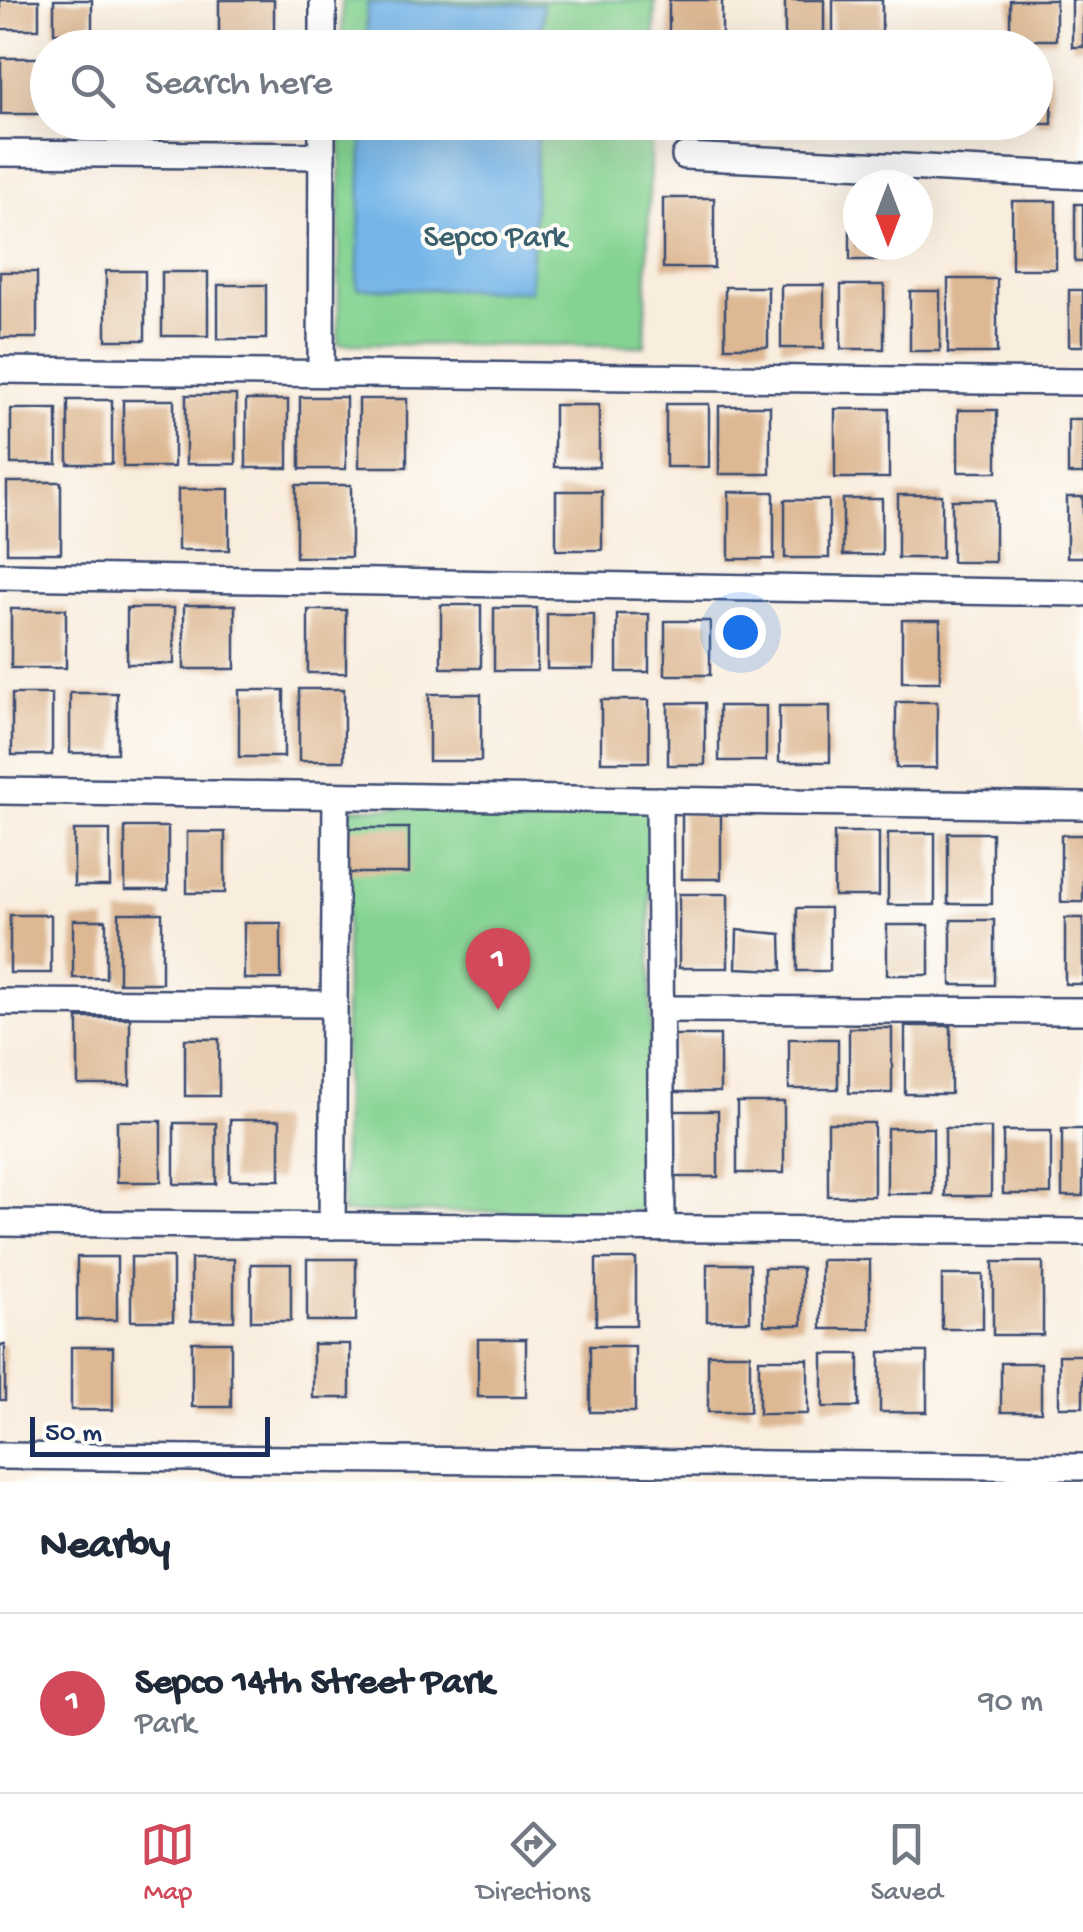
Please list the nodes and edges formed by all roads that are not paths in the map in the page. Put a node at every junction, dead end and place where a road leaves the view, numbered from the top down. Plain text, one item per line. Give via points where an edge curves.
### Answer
1 (323, 0) edge
2 (323, 30) edge
3 (322, 140) edge
4 (0, 152) edge
5 (322, 156) junction
6 (685, 156) dead end
7 (1083, 176) edge
8 (0, 370) edge
9 (321, 373) junction
10 (1083, 382) edge
11 (0, 576) edge
12 (1083, 594) edge
13 (0, 791) edge
14 (336, 796) junction
15 (659, 800) junction
16 (1083, 806) edge
17 (0, 1002) edge
18 (334, 1004) junction
19 (660, 1009) junction
20 (1083, 1011) edge
21 (0, 1223) edge
22 (332, 1226) junction
23 (662, 1228) junction
24 (1083, 1232) edge
25 (0, 1456) edge
26 (1083, 1467) edge
27 (340, 1471) edge
28 (915, 1474) edge

1 - 2 street
3 - 5 street
4 - 5 street
5 - 9 street
6 - 7 street
8 - 9 street
9 - 10 street
11 - 12 street
13 - 14 street
14 - 15 street
14 - 18 street
15 - 16 street
15 - 19 street
17 - 18 street
18 - 22 street
19 - 20 street
19 - 23 street
21 - 22 street
22 - 23 street
23 - 24 street
25 - 27 street
26 - 28 street
27 - 28 street

